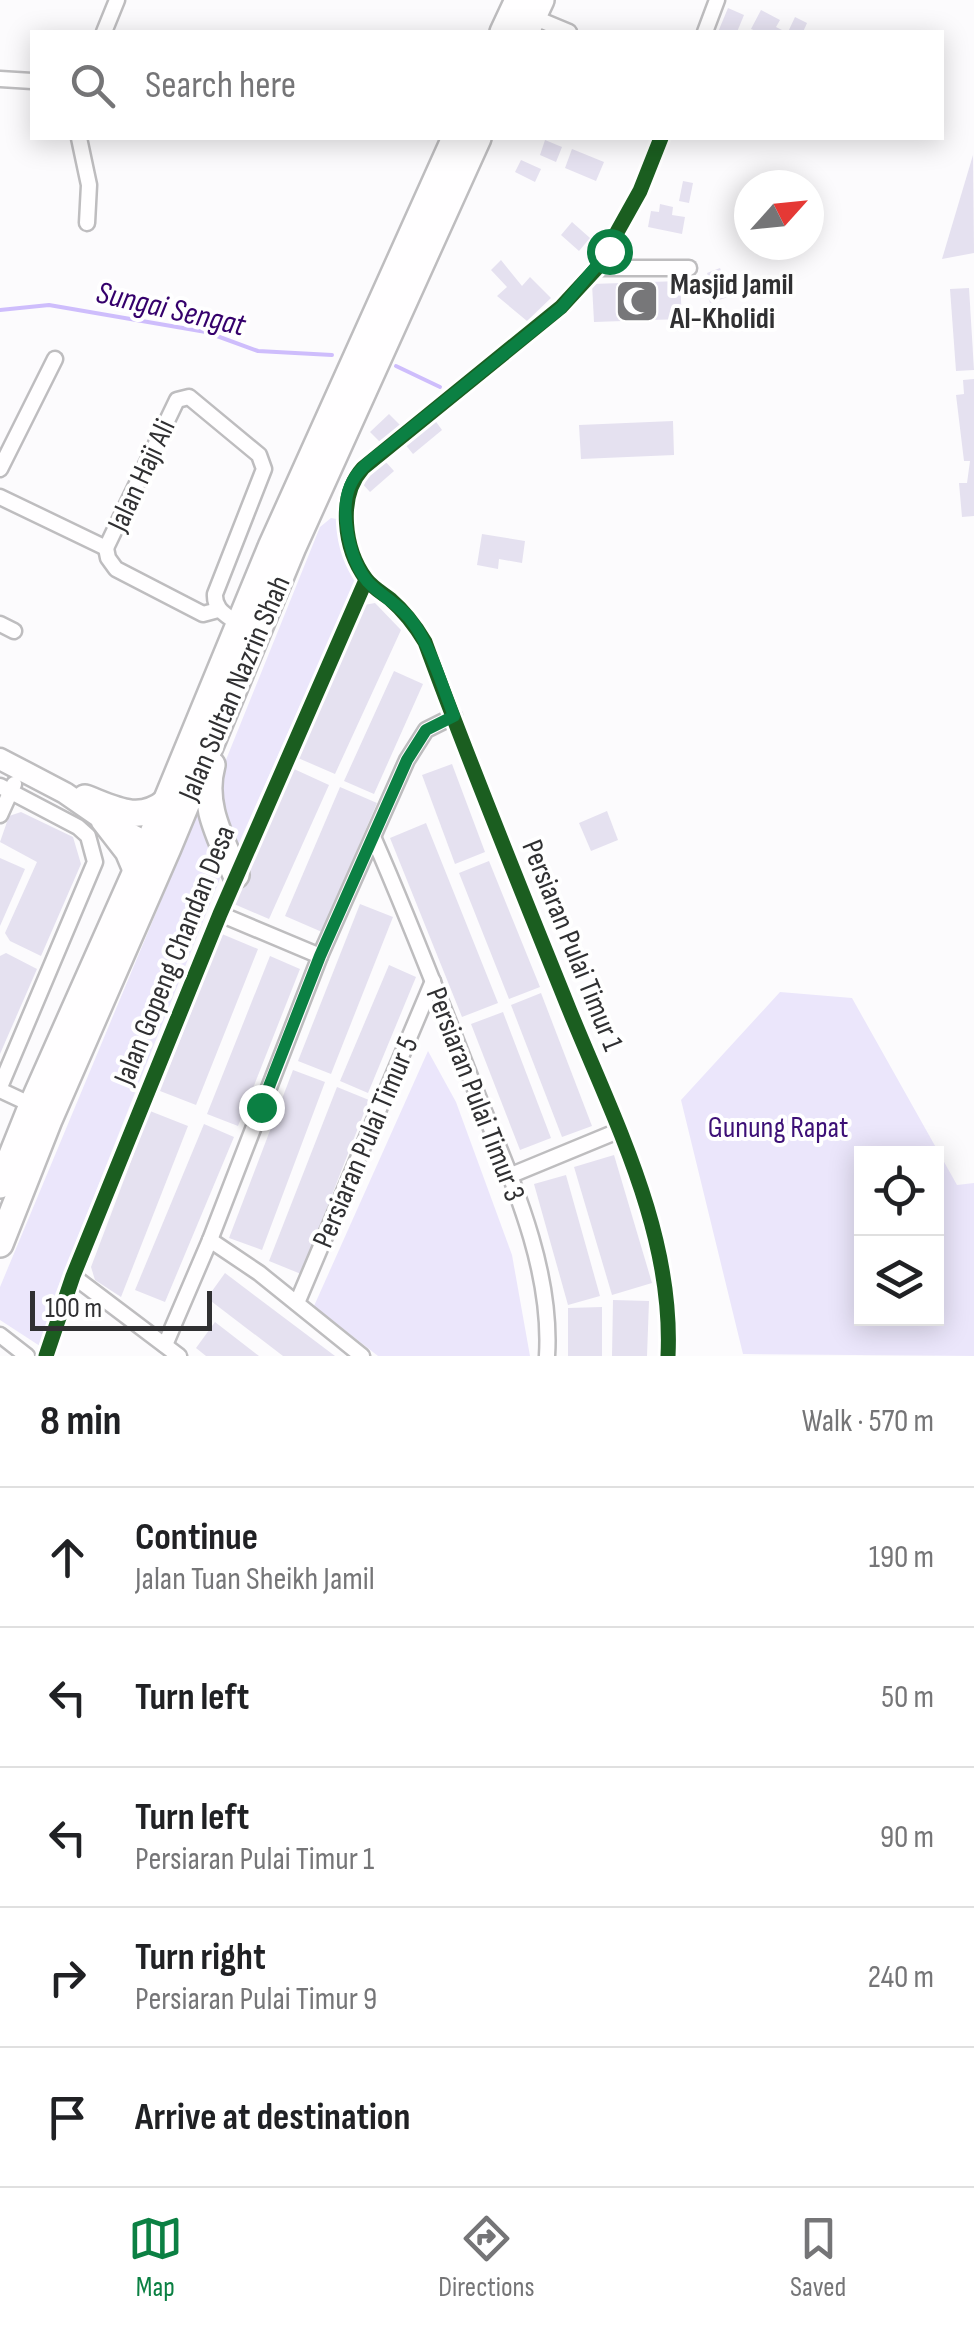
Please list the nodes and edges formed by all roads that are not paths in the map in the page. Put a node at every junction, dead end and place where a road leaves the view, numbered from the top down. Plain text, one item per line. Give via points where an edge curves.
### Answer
1 (117, 0) edge
2 (717, 0) edge
3 (522, 9) edge
4 (105, 30) edge
5 (505, 30) edge
6 (565, 30) edge
7 (706, 30) edge
8 (0, 79) edge
9 (30, 80) edge
10 (79, 140) edge
11 (454, 140) edge
12 (477, 140) edge
13 (659, 140) edge
14 (86, 223) dead end
15 (597, 268) junction
16 (689, 268) dead end
17 (55, 358) dead end
18 (328, 424) junction
19 (0, 469) edge
20 (316, 494) junction
21 (0, 497) edge
22 (346, 513) junction
23 (271, 546) junction
24 (106, 548) junction
25 (366, 580) junction
26 (228, 617) junction
27 (454, 716) junction
28 (218, 726) junction
29 (0, 759) edge
30 (20, 770) junction
31 (5, 789) edge
32 (75, 795) junction
33 (166, 802) junction
34 (0, 815) edge
35 (104, 820) junction
36 (152, 839) junction
37 (374, 840) junction
38 (136, 870) junction
39 (236, 875) junction
40 (220, 914) junction
41 (320, 956) junction
42 (433, 981) junction
43 (100, 999) junction
44 (0, 1089) edge
45 (32, 1105) junction
46 (618, 1131) junction
47 (509, 1176) junction
48 (0, 1186) edge
49 (210, 1240) junction
50 (0, 1244) edge
51 (73, 1276) junction
52 (297, 1303) junction
53 (0, 1335) edge
54 (164, 1346) junction
55 (27, 1356) edge
56 (46, 1356) edge
57 (178, 1356) edge
58 (362, 1356) edge
59 (547, 1356) edge
60 (668, 1356) edge

1 - 4 street
2 - 7 street
3 - 5 highway
3 - 6 street
8 - 9 street
10 - 14 street via 89,184
11 - 18 highway, Jalan Sultan Nazrin Shah
12 - 20 highway, Jalan Sultan Nazrin Shah
13 - 15 street
15 - 16 street
15 - 22 street via 561,308 362,468
17 - 19 street
18 - 20 highway
18 - 23 highway, Jalan Sultan Nazrin Shah
20 - 22 street
20 - 23 highway via 298,502
20 - 28 highway, Jalan Sultan Nazrin Shah
21 - 24 street, Jalan Haji Ali
22 - 25 street
23 - 26 highway, Jalan Sultan Nazrin Shah
24 - 26 street via 116,569 203,614
24 - 26 street, Jalan Haji Ali via 177,400 190,397 264,462 215,594 214,603
25 - 27 street, Persiaran Pulai Timur 1 via 411,620
25 - 39 street, Jalan Gopeng Chandan Desa
26 - 33 highway, Jalan Sultan Nazrin Shah
27 - 37 street via 418,741
27 - 46 street, Persiaran Pulai Timur 1
28 - 36 highway via 197,756 168,824
28 - 39 highway via 206,794
28 - 43 highway, Jalan Sultan Nazrin Shah
29 - 30 street
30 - 31 street
30 - 32 street
31 - 34 street
31 - 44 street via 78,827 88,836 95,862
32 - 33 highway via 128,814
32 - 35 street
32 - 36 street
33 - 36 highway, Jalan Sultan Nazrin Shah
35 - 36 street
35 - 38 highway
36 - 38 highway, Jalan Sultan Nazrin Shah
36 - 43 highway
37 - 41 street
37 - 42 street, Persiaran Pulai Timur 3
38 - 45 highway, Jalan Sultan Nazrin Shah
39 - 40 street, Jalan Gopeng Chandan Desa
40 - 41 street
40 - 51 street, Jalan Gopeng Chandan Desa
41 - 49 street
42 - 47 street, Persiaran Pulai Timur 3
42 - 52 street, Persiaran Pulai Timur 5
43 - 50 highway, Jalan Sultan Nazrin Shah
44 - 45 street
45 - 48 highway, Jalan Sultan Nazrin Shah
46 - 47 street
46 - 60 street, Persiaran Pulai Timur 1 via 662,1254
47 - 59 street, Persiaran Pulai Timur 3 via 534,1248
49 - 52 street
49 - 54 street
51 - 54 street
51 - 56 street, Jalan Gopeng Chandan Desa
52 - 58 street
53 - 55 street
54 - 57 street

